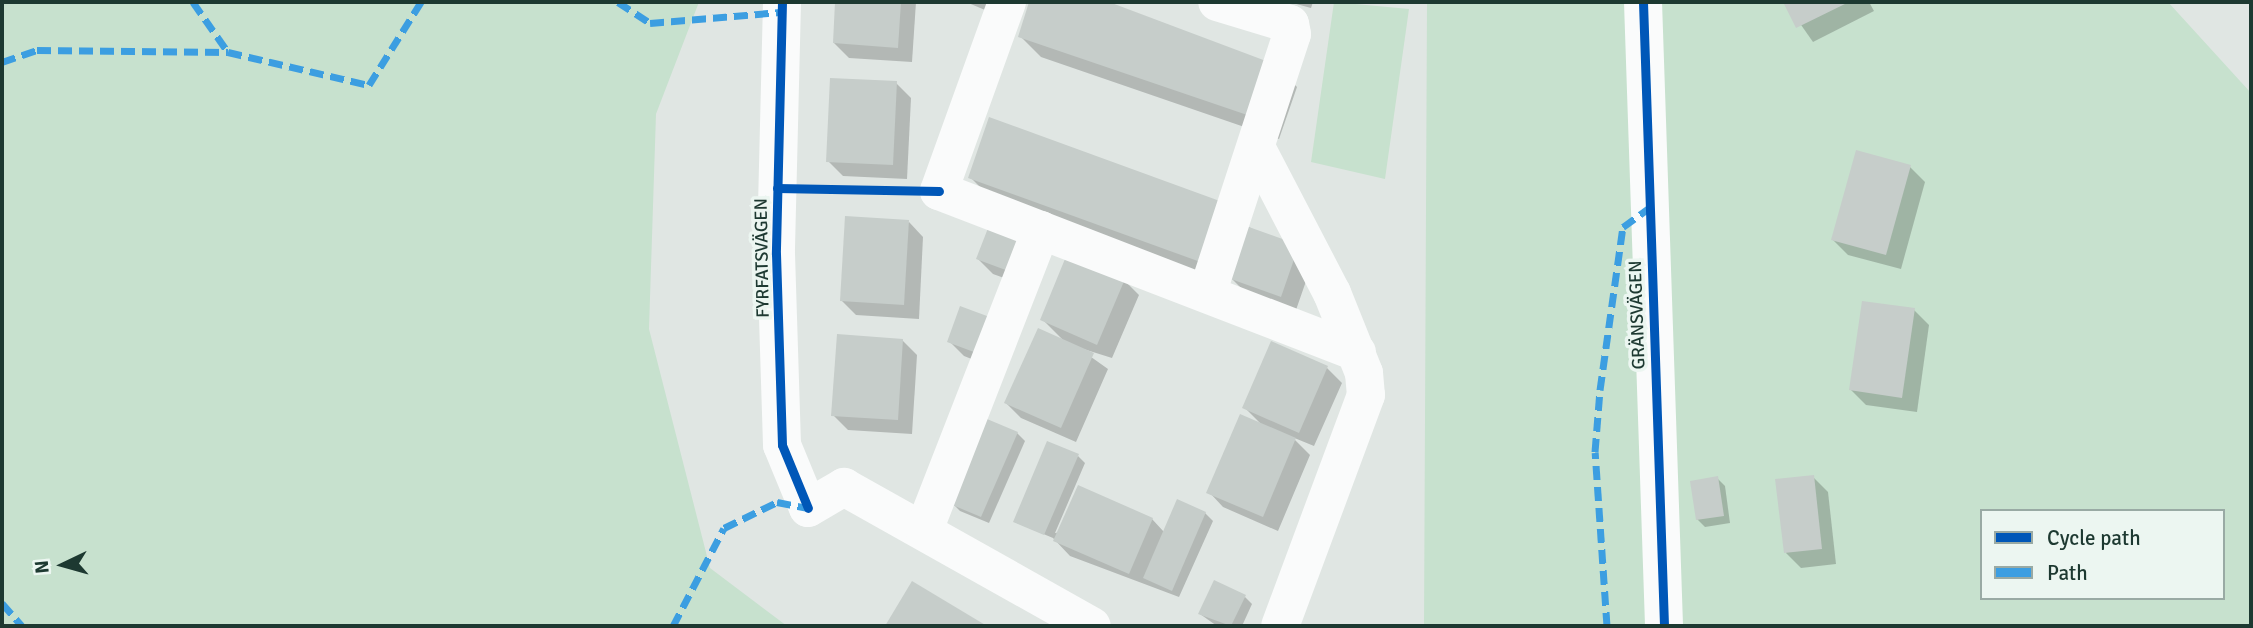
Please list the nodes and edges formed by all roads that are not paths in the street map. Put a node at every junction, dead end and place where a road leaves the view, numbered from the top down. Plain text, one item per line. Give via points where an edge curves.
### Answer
1 (782, 2) edge
2 (1007, 2) edge
3 (1217, 2) edge
4 (1643, 2) edge
5 (1258, 151) junction
6 (1041, 230) junction
7 (1208, 291) junction
8 (1357, 352) junction
9 (924, 530) junction
10 (1092, 626) edge
11 (1280, 626) edge
12 (1664, 626) edge

1 - 9 street, FYRFATSVÄGEN via 776,254 782,445 808,508 844,487
2 - 6 street via 939,191
3 - 5 street via 1290,24
4 - 12 street, GRÄNSVÄGEN
5 - 7 street
5 - 8 street
6 - 7 street
6 - 9 street
7 - 8 street
8 - 11 street via 1366,395
9 - 10 street

